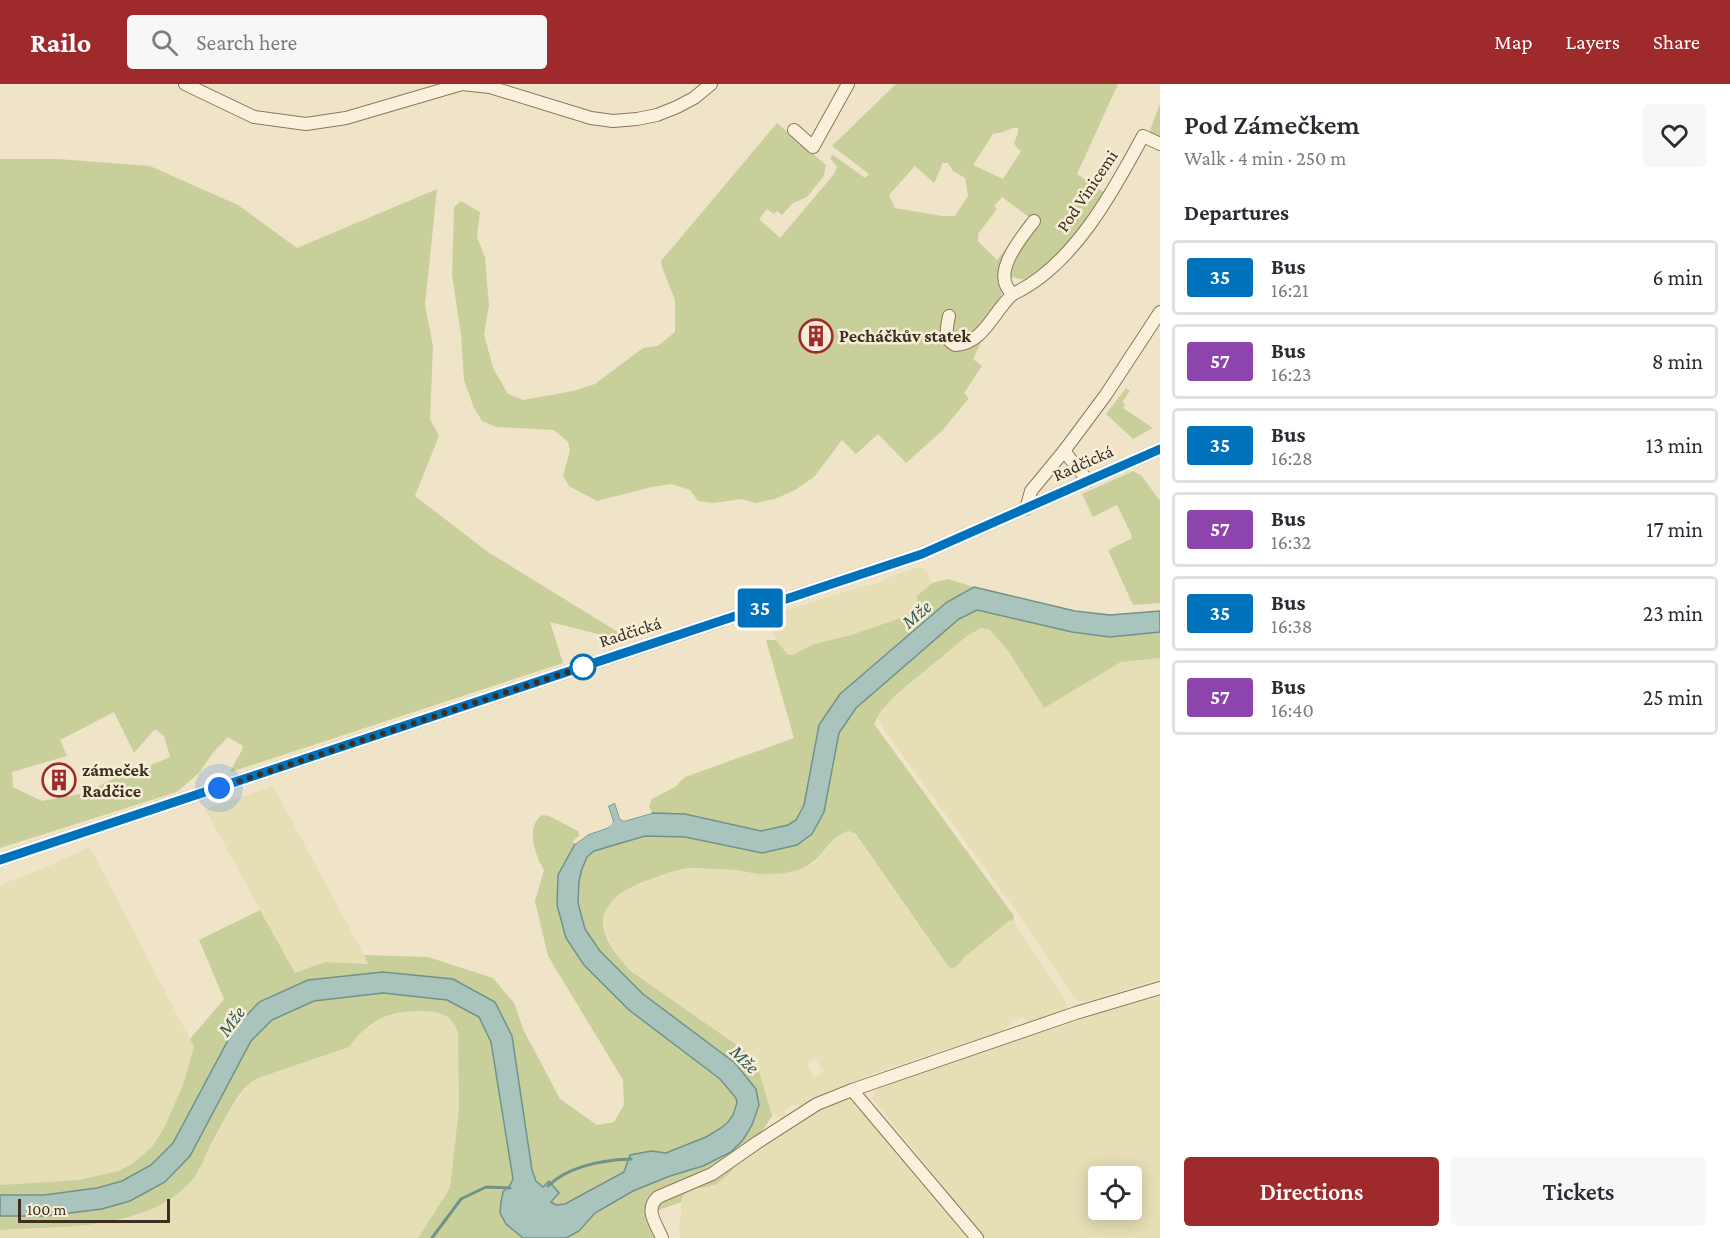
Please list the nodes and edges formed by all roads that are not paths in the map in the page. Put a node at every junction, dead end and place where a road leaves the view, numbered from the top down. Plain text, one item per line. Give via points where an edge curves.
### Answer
1 (185, 84) edge
2 (462, 84) edge
3 (711, 84) edge
4 (848, 84) edge
5 (794, 130) dead end
6 (1160, 144) edge
7 (1034, 222) dead end
8 (1013, 294) junction
9 (1160, 312) edge
10 (949, 316) dead end
11 (1160, 449) edge
12 (1064, 451) junction
13 (1088, 481) junction
14 (1026, 508) junction
15 (0, 860) edge
16 (1160, 988) edge
17 (852, 1090) junction
18 (662, 1238) edge
19 (977, 1238) edge

1 - 2 street via 254,117 306,124 346,118
2 - 3 street via 490,87 574,114 613,121 657,115 694,98
4 - 5 street via 813,147
6 - 8 street, Pod Vinicemi via 1143,136 1083,233 1046,272
7 - 8 street, Pod Vinicemi via 1005,269 1007,287
8 - 10 street, Pod Vinicemi via 982,332 964,344 948,340
9 - 12 street
11 - 13 street, Radčická
12 - 13 street
12 - 14 street via 1031,491
13 - 14 street, Radčická
14 - 15 street, Radčická via 912,557
16 - 17 street
17 - 18 street via 817,1104 712,1174 658,1197 650,1210
17 - 19 street

